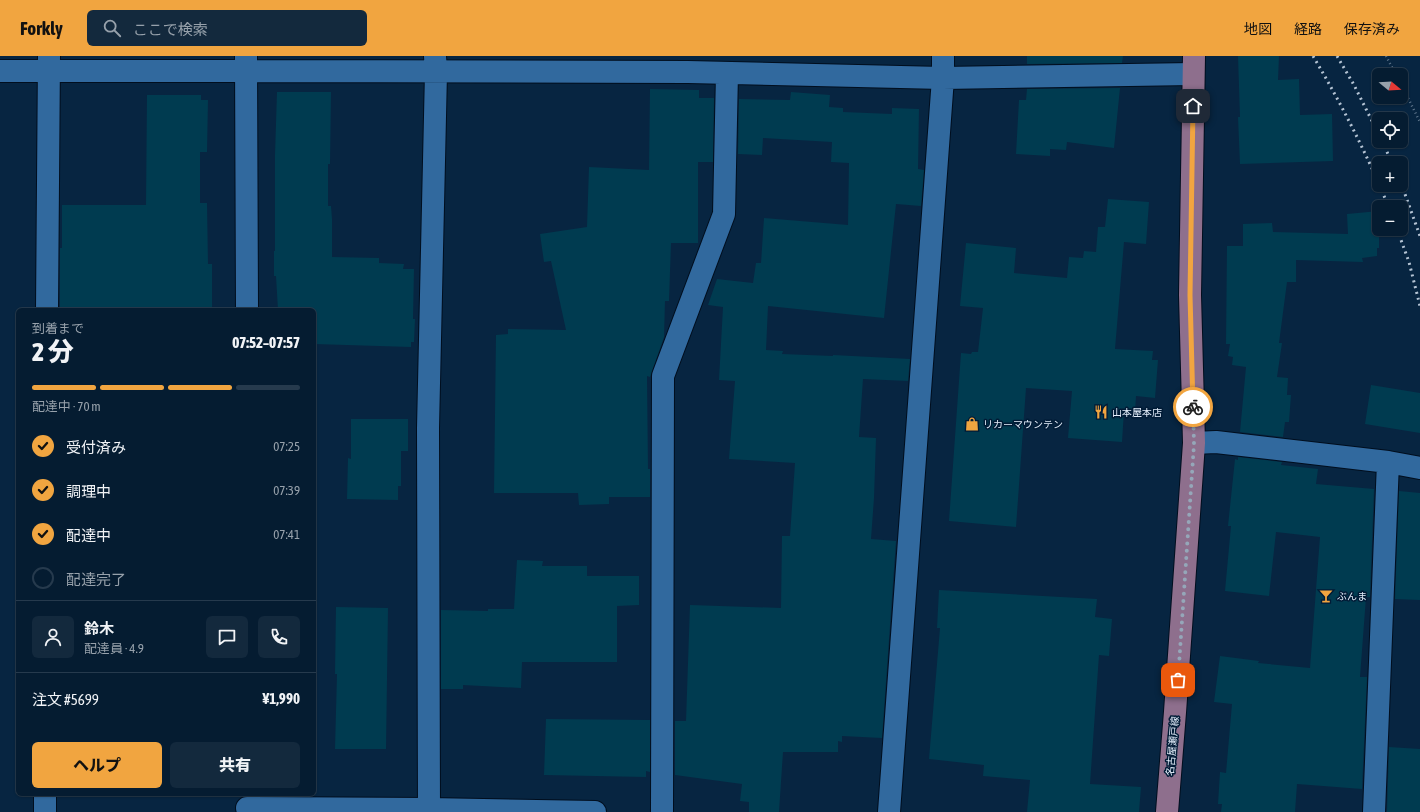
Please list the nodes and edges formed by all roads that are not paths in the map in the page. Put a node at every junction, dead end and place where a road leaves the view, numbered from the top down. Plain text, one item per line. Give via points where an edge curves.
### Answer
1 (943, 56) edge
2 (246, 63) edge
3 (49, 64) edge
4 (435, 64) edge
5 (688, 64) edge
6 (1193, 65) edge
7 (0, 72) edge
8 (727, 73) junction
9 (943, 78) junction
10 (47, 308) edge
11 (247, 308) edge
12 (1194, 444) junction
13 (1388, 462) junction
14 (1420, 468) edge
15 (45, 796) edge
16 (247, 805) edge
17 (429, 811) edge
18 (45, 812) edge
19 (594, 812) edge
20 (662, 812) edge
21 (890, 812) edge
22 (1167, 812) edge
23 (1374, 812) edge

1 - 9 street
2 - 3 street
2 - 4 street
2 - 11 street
3 - 7 street
3 - 10 street
4 - 5 street
4 - 17 street via 428,428
5 - 8 street
6 - 9 street
6 - 12 main road, 名古屋瀬戸線 via 1190,295
8 - 9 street
8 - 20 street via 724,214 663,376
9 - 21 street
12 - 13 street via 1216,442
12 - 22 main road, 名古屋瀬戸線
13 - 14 street
13 - 23 street
15 - 18 street
16 - 17 street
17 - 19 street

